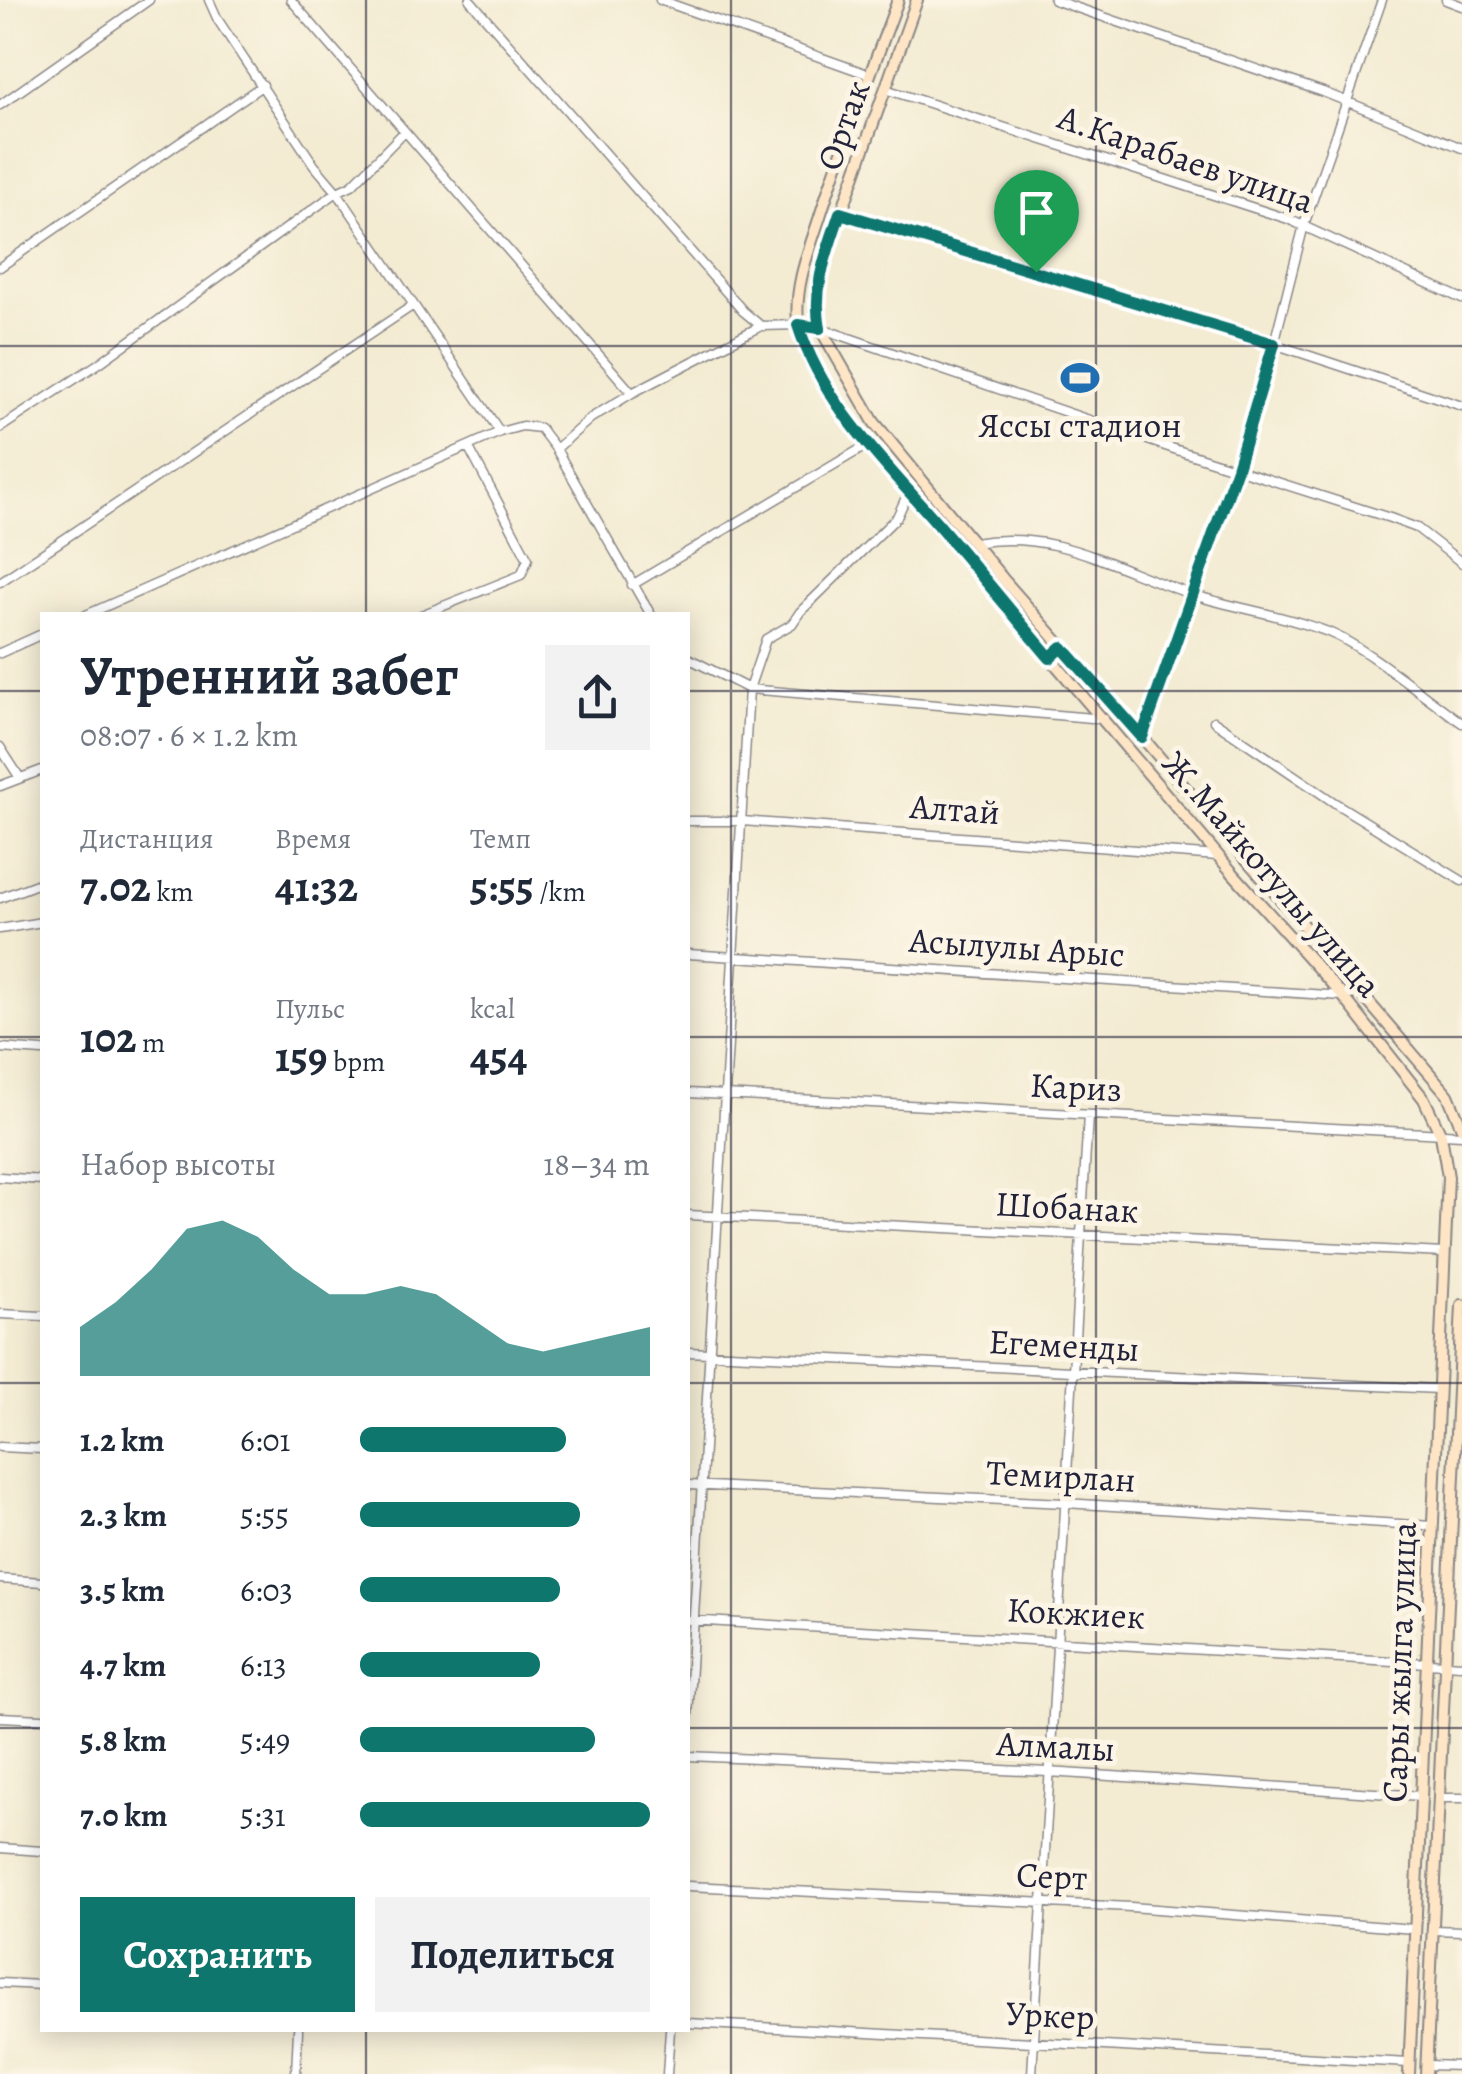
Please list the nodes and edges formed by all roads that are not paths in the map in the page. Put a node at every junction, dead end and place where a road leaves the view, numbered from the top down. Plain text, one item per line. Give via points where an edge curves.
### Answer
1 (149, 0) edge
2 (209, 0) edge
3 (291, 0) edge
4 (470, 0) edge
5 (660, 0) edge
6 (898, 0) edge
7 (917, 0) edge
8 (1054, 0) edge
9 (1382, 0) edge
10 (1446, 0) edge
11 (1462, 6) edge
12 (870, 75) junction
13 (263, 85) junction
14 (885, 89) junction
15 (1346, 102) junction
16 (0, 105) edge
17 (404, 132) junction
18 (1462, 148) edge
19 (338, 192) junction
20 (840, 213) junction
21 (1304, 225) junction
22 (0, 267) edge
23 (1462, 299) edge
24 (412, 306) junction
25 (798, 325) junction
26 (761, 326) junction
27 (820, 328) junction
28 (1274, 344) junction
29 (632, 393) junction
30 (1462, 406) edge
31 (0, 428) edge
32 (500, 432) junction
33 (869, 444) junction
34 (469, 448) junction
35 (556, 449) junction
36 (1237, 468) junction
37 (910, 491) junction
38 (973, 543) junction
39 (1462, 563) edge
40 (0, 582) edge
41 (632, 585) junction
42 (1194, 595) junction
43 (93, 612) edge
44 (428, 612) edge
45 (649, 612) edge
46 (40, 635) edge
47 (1062, 647) junction
48 (0, 653) edge
49 (1050, 658) junction
50 (690, 661) edge
51 (749, 689) junction
52 (1104, 720) junction
53 (1214, 720) dead end
54 (1462, 723) edge
55 (1142, 737) junction
56 (0, 747) edge
57 (40, 771) edge
58 (20, 778) junction
59 (0, 786) edge
60 (690, 821) edge
61 (742, 821) junction
62 (1218, 856) junction
63 (1462, 881) edge
64 (40, 883) edge
65 (0, 898) edge
66 (40, 922) edge
67 (0, 929) edge
68 (690, 954) edge
69 (733, 956) junction
70 (1343, 996) junction
71 (0, 1048) edge
72 (40, 1051) edge
73 (690, 1093) edge
74 (724, 1095) junction
75 (1088, 1115) junction
76 (1462, 1132) edge
77 (1441, 1135) junction
78 (0, 1177) edge
79 (40, 1180) edge
80 (690, 1214) edge
81 (717, 1216) junction
82 (1082, 1236) junction
83 (1443, 1253) junction
84 (1462, 1305) edge
85 (0, 1314) edge
86 (40, 1316) edge
87 (690, 1352) edge
88 (708, 1354) junction
89 (1074, 1373) junction
90 (1438, 1389) junction
91 (1460, 1394) edge
92 (0, 1447) edge
93 (40, 1449) edge
94 (690, 1485) edge
95 (701, 1486) junction
96 (1065, 1503) junction
97 (1432, 1526) junction
98 (1458, 1528) edge
99 (0, 1579) edge
100 (40, 1582) edge
101 (690, 1620) edge
102 (1056, 1640) junction
103 (1425, 1663) junction
104 (1445, 1664) junction
105 (1462, 1664) edge
106 (0, 1717) edge
107 (40, 1720) edge
108 (690, 1756) edge
109 (1048, 1772) junction
110 (1421, 1796) junction
111 (1441, 1798) junction
112 (1462, 1798) edge
113 (0, 1848) edge
114 (40, 1851) edge
115 (690, 1886) edge
116 (1041, 1903) junction
117 (1414, 1929) junction
118 (1434, 1930) junction
119 (1462, 1930) edge
120 (0, 1983) edge
121 (40, 1986) edge
122 (690, 2023) edge
123 (298, 2032) edge
124 (670, 2032) edge
125 (1034, 2042) junction
126 (1462, 2066) edge
127 (1409, 2069) edge
128 (1426, 2070) edge
129 (296, 2074) edge
130 (667, 2074) edge
131 (1032, 2074) edge

1 - 16 street
2 - 13 street
3 - 17 street
4 - 26 street
5 - 12 street
6 - 12 street, Ортак
7 - 14 street, Ортак
8 - 15 street
9 - 15 street
10 - 11 street
12 - 25 street, Ортак via 802,271
13 - 19 street
13 - 22 street
14 - 20 street, Ортак
14 - 21 street, А.Карабаев улица
15 - 18 street
15 - 21 street
17 - 19 street
17 - 29 street
19 - 24 street
19 - 31 street
20 - 27 street, Ортак via 820,274
20 - 28 street
21 - 23 street, А.Карабаев улица
21 - 28 street
24 - 32 street
24 - 40 street
25 - 26 street
25 - 27 street
25 - 33 street, Ж.Майкотулы улица via 822,383
26 - 29 street
27 - 36 street
27 - 38 street, Ж.Майкотулы улица via 874,422
28 - 30 street
28 - 36 street
29 - 35 street
32 - 34 street
32 - 35 street via 540,428
33 - 37 street, Ж.Майкотулы улица
33 - 41 street
34 - 43 street
34 - 44 street via 528,559 521,575
35 - 41 street
36 - 39 street via 1417,528
36 - 42 street
37 - 49 street, Ж.Майкотулы улица
37 - 51 street via 898,516 792,624 766,638
38 - 42 street via 1030,538 1061,545
38 - 47 street, Ж.Майкотулы улица
41 - 45 street
42 - 54 street via 1331,633
42 - 55 street
46 - 48 street
47 - 49 street
47 - 55 street, Ж.Майкотулы улица
49 - 52 street, Ж.Майкотулы улица
50 - 51 street
51 - 52 street
51 - 61 street
52 - 62 street, Ж.Майкотулы улица
53 - 63 street
55 - 76 street, Ж.Майкотулы улица via 1448,1096
56 - 58 street
57 - 58 street
58 - 59 street
60 - 61 street, Алтай
61 - 62 street, Алтай
61 - 69 street
62 - 70 street, Ж.Майкотулы улица
64 - 65 street
66 - 67 street
68 - 69 street, Асылулы Арыс
69 - 70 street, Асылулы Арыс
69 - 74 street
70 - 77 street, Ж.Майкотулы улица via 1424,1099
71 - 72 street
73 - 74 street, Кариз
74 - 75 street, Кариз
74 - 81 street
75 - 77 street, Кариз
75 - 82 street
76 - 77 street, Кариз
77 - 83 street, Ж.Майкотулы улица via 1448,1177
78 - 79 street
80 - 81 street, Шобанак
81 - 82 street, Шобанак
81 - 88 street
82 - 83 street, Шобанак
82 - 89 street
83 - 90 street, Сары жылга улица
84 - 91 street, Сары жылга улица
85 - 86 street
87 - 88 street, Егеменды
88 - 89 street, Егеменды
88 - 95 street
89 - 90 street, Егеменды
89 - 96 street
90 - 97 street, Сары жылга улица
91 - 98 street, Сары жылга улица
92 - 93 street
94 - 95 street, Темирлан
95 - 96 street, Темирлан
95 - 101 street
96 - 97 street, Темирлан
96 - 102 street
97 - 103 street, Сары жылга улица
98 - 104 street, Сары жылга улица
99 - 100 street
101 - 102 street, Кокжиек
102 - 103 street, Кокжиек
102 - 109 street
103 - 104 street, Кокжиек
103 - 110 street, Сары жылга улица
104 - 105 street, Кокжиек
104 - 111 street, Сары жылга улица
106 - 107 street
108 - 109 street, Алмалы
109 - 110 street, Алмалы
109 - 116 street
110 - 117 street, Сары жылга улица
111 - 112 street
111 - 118 street, Сары жылга улица
113 - 114 street
115 - 116 street, Серт
116 - 117 street, Серт
116 - 125 street
117 - 127 street, Сары жылга улица
118 - 119 street
118 - 128 street, Сары жылга улица
120 - 121 street
122 - 125 street, Уркер
123 - 129 street
124 - 130 street
125 - 127 street, Уркер
125 - 131 street
126 - 128 street

